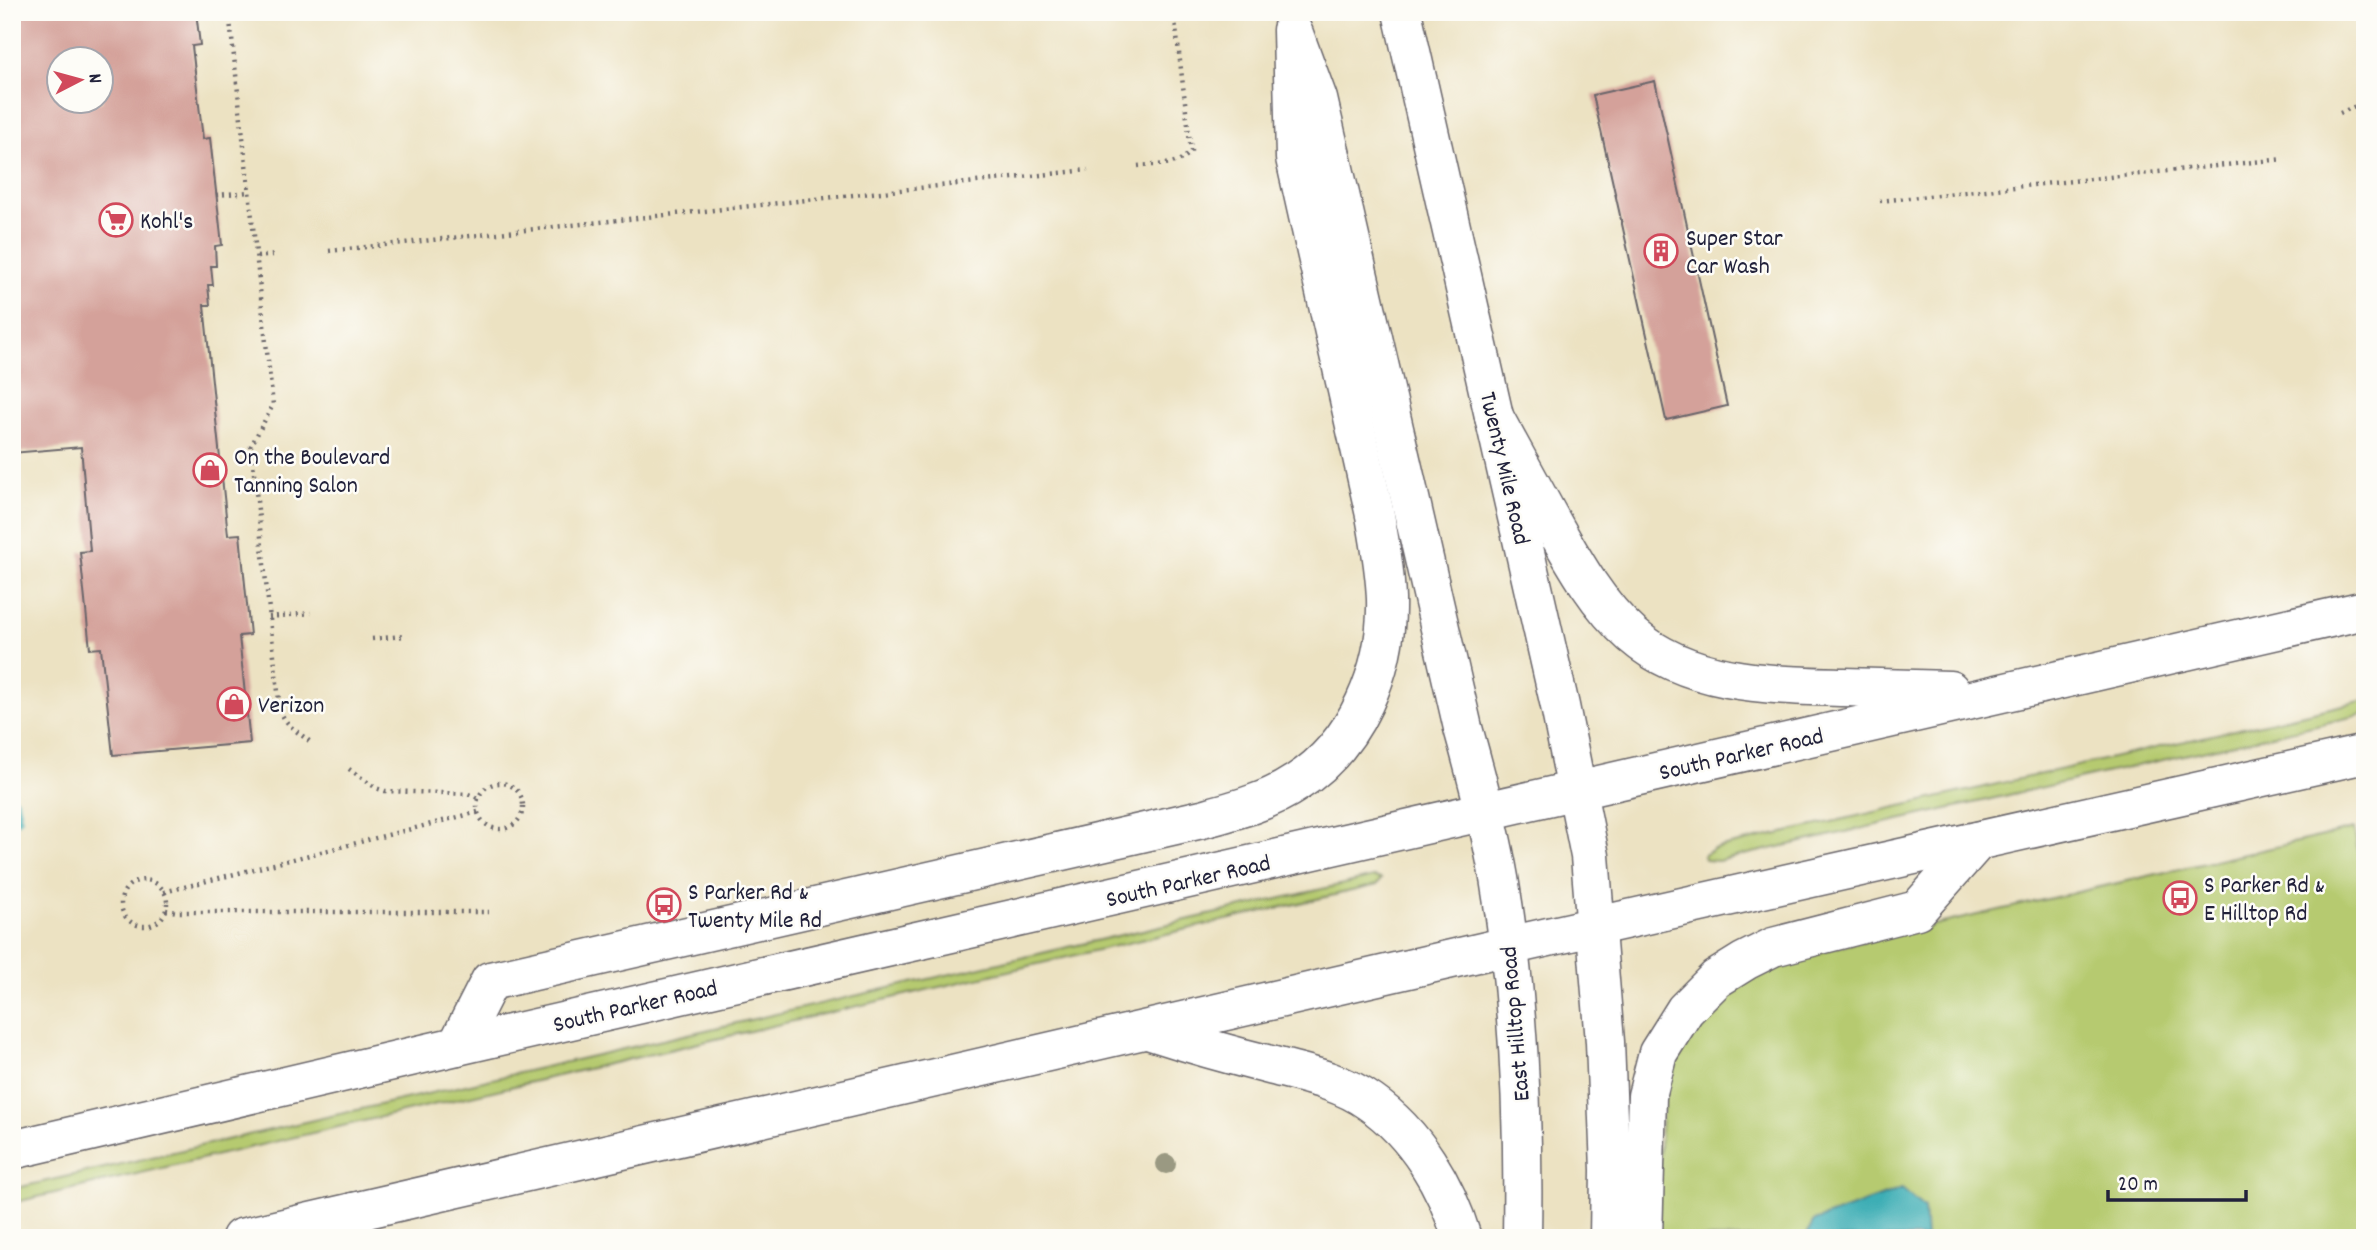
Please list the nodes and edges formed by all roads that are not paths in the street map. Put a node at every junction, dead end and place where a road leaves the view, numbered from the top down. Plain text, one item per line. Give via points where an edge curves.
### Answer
1 (1402, 12) edge
2 (1290, 21) edge
3 (1494, 417) junction
4 (2365, 610) edge
5 (2005, 692) junction
6 (2365, 754) edge
7 (1577, 790) junction
8 (1486, 812) junction
9 (1978, 841) junction
10 (1597, 926) junction
11 (1508, 946) junction
12 (1149, 1030) junction
13 (457, 1046) junction
14 (12, 1150) edge
15 (353, 1225) edge
16 (241, 1238) edge
17 (1462, 1238) edge
18 (1522, 1238) edge
19 (1609, 1238) edge
20 (1643, 1238) edge

1 - 3 main road, Twenty Mile Road
2 - 8 main road via 1318,99
2 - 13 main road via 1296,158 1375,515 1386,601 1384,636 1372,683 1354,723 1330,755 1296,783 1265,800 1214,816 490,981
3 - 5 main road via 1595,594 1632,635 1675,661 1726,678 1793,686
3 - 7 main road, Twenty Mile Road
4 - 5 main road, South Parker Road
5 - 7 main road, South Parker Road
6 - 9 main road
7 - 8 main road, South Parker Road
7 - 10 main road, Twenty Mile Road
8 - 11 main road, East Hilltop Road
8 - 13 main road, South Parker Road
9 - 10 main road
9 - 20 main road via 1917,910 1773,947 1716,979 1685,1010 1658,1053 1647,1096
10 - 11 main road
10 - 19 main road via 1609,1117
11 - 12 main road
11 - 18 main road, East Hilltop Road via 1520,1097
12 - 15 main road
12 - 17 main road via 1312,1076 1369,1101 1401,1128 1431,1168
13 - 14 main road, South Parker Road
15 - 16 main road

